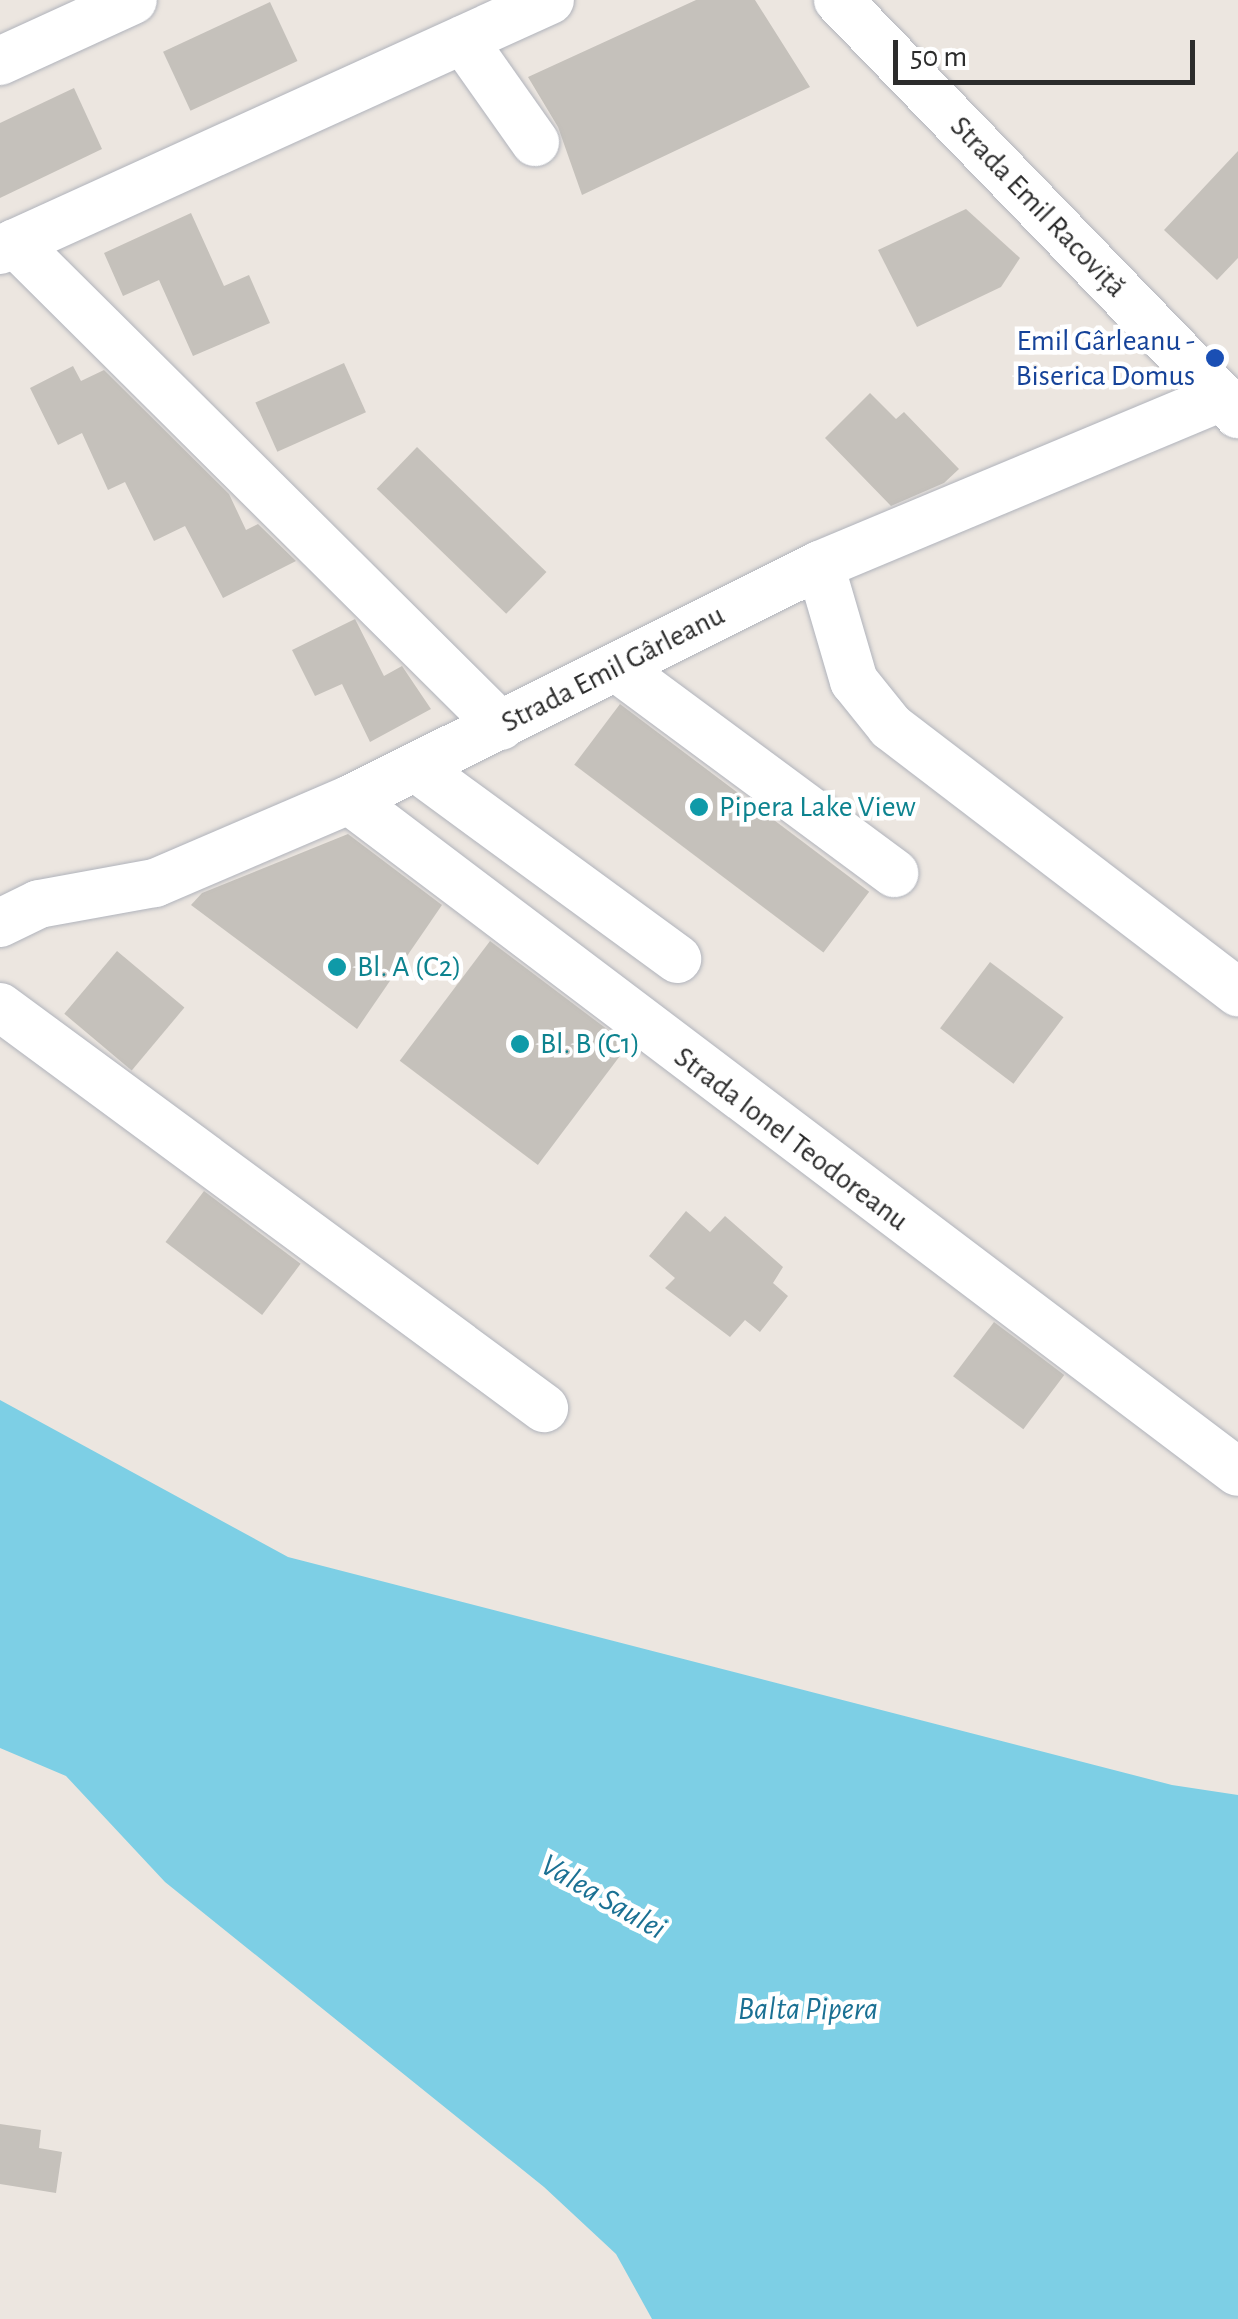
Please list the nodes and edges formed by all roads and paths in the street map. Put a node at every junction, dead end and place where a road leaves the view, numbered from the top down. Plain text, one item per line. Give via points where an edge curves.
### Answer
1 (550, 0) edge
2 (838, 0) edge
3 (107, 4) edge
4 (463, 40) junction
5 (0, 61) edge
6 (536, 142) dead end
7 (8, 247) edge
8 (1229, 406) edge
9 (820, 565) junction
10 (616, 668) junction
11 (501, 726) junction
12 (415, 768) junction
13 (348, 800) junction
14 (894, 873) dead end
15 (0, 922) edge
16 (677, 959) dead end
17 (1238, 992) edge
18 (0, 1006) edge
19 (544, 1408) dead end
20 (1238, 1472) edge

1 - 4 street
2 - 8 street, Strada Emil Racoviță
3 - 5 street
4 - 6 street
4 - 7 street
7 - 11 street
8 - 9 street, Strada Emil Gârleanu
9 - 10 street, Strada Emil Gârleanu
9 - 17 street via 854,681 892,726
10 - 11 street, Strada Emil Gârleanu
10 - 14 street
11 - 12 street, Strada Emil Gârleanu
12 - 13 street, Strada Emil Gârleanu
12 - 16 street
13 - 15 street, Strada Emil Gârleanu via 155,883 38,904
13 - 20 street, Strada Ionel Teodoreanu
18 - 19 street

